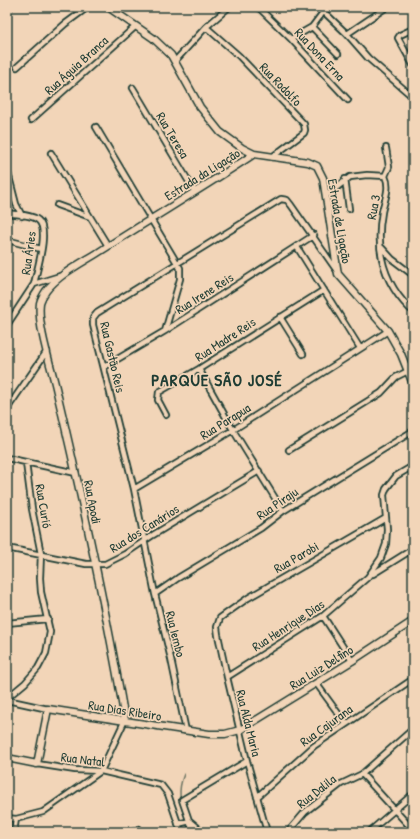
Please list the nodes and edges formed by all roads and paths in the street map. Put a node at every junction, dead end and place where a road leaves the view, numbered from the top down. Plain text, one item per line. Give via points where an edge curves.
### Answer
1 (10, 7) edge
2 (88, 7) edge
3 (108, 7) edge
4 (229, 7) edge
5 (258, 7) edge
6 (387, 7) edge
7 (325, 9) edge
8 (7, 10) edge
9 (136, 26) junction
10 (206, 26) junction
11 (312, 27) junction
12 (413, 29) edge
13 (347, 34) junction
14 (291, 39) junction
15 (338, 54) dead end
16 (175, 61) junction
17 (413, 65) edge
18 (18, 67) dead end
19 (132, 88) dead end
20 (413, 97) edge
21 (348, 100) dead end
22 (31, 120) dead end
23 (96, 127) dead end
24 (386, 148) dead end
25 (51, 153) dead end
26 (254, 154) junction
27 (272, 157) junction
28 (7, 169) edge
29 (383, 176) junction
30 (345, 180) junction
31 (195, 192) junction
32 (326, 196) junction
33 (275, 202) joint
34 (57, 205) dead end
35 (349, 209) dead end
36 (7, 213) edge
37 (22, 216) junction
38 (90, 217) junction
39 (151, 218) junction
40 (314, 235) junction
41 (7, 240) edge
42 (108, 246) junction
43 (297, 247) junction
44 (382, 248) junction
45 (41, 249) junction
46 (178, 262) junction
47 (338, 274) junction
48 (413, 275) edge
49 (62, 276) junction
50 (34, 284) junction
51 (47, 290) joint
52 (324, 290) junction
53 (410, 309) dead end
54 (280, 317) junction
55 (7, 325) edge
56 (165, 331) junction
57 (388, 331) junction
58 (360, 348) junction
59 (47, 351) junction
60 (303, 354) dead end
61 (104, 367) junction
62 (199, 369) junction
63 (408, 371) junction
64 (413, 384) edge
65 (7, 409) edge
66 (166, 415) dead end
67 (233, 430) junction
68 (413, 431) edge
69 (289, 450) dead end
70 (7, 458) edge
71 (26, 463) junction
72 (413, 466) edge
73 (259, 471) junction
74 (76, 473) junction
75 (134, 489) junction
76 (283, 511) junction
77 (386, 518) junction
78 (144, 542) junction
79 (7, 548) edge
80 (413, 550) edge
81 (42, 554) junction
82 (94, 565) junction
83 (368, 577) junction
84 (154, 594) junction
85 (323, 616) junction
86 (220, 618) joint
87 (48, 619) junction
88 (413, 621) edge
89 (7, 623) edge
90 (352, 661) junction
91 (226, 677) junction
92 (413, 679) edge
93 (316, 683) junction
94 (7, 699) edge
95 (48, 709) junction
96 (125, 720) junction
97 (346, 724) junction
98 (413, 729) edge
99 (240, 730) junction
100 (186, 731) junction
101 (7, 758) edge
102 (247, 761) junction
103 (37, 764) junction
104 (101, 771) junction
105 (362, 774) junction
106 (413, 794) edge
107 (257, 797) junction
108 (395, 811) junction
109 (7, 818) edge
110 (16, 819) junction
111 (189, 821) junction
112 (179, 824) junction
113 (292, 826) junction
114 (139, 829) dead end
115 (413, 830) edge
116 (14, 832) edge
117 (133, 832) edge
118 (181, 832) edge
119 (193, 832) edge
120 (203, 832) edge
121 (267, 832) edge
122 (288, 832) edge
123 (294, 832) edge
124 (369, 832) edge

1 - 8 street
2 - 18 street via 65,24
3 - 9 street, Estrada da Ligação
4 - 10 street
5 - 14 street, Rua Dona Erna
6 - 13 street
7 - 11 street
7 - 13 street
9 - 16 street, Estrada da Ligação via 160,44
9 - 22 street, Rua Águia Branca
10 - 16 street
10 - 27 street, Rua Rodolfo via 240,56 304,124 304,133
11 - 14 street
11 - 15 street
12 - 17 street via 398,37
13 - 20 street via 368,58
14 - 21 street, Rua Dona Erna
16 - 26 street, Estrada da Ligação via 209,121 232,141
19 - 31 street, Rua Teresa
23 - 39 street
24 - 29 street, Rua 3 via 389,167
25 - 38 street
26 - 27 street, Estrada de Ligação
26 - 31 street, Estrada da Ligação
27 - 32 street, Estrada de Ligação via 308,162 317,166 323,178
28 - 37 street, Rua Áries via 16,204
29 - 30 street via 357,175
29 - 44 street, Rua 3 via 387,191 380,231
30 - 32 street
30 - 35 street
31 - 39 street, Estrada da Ligação
32 - 47 street, Estrada de Ligação
33 - 40 street, Estrada de Ligação via 287,200
33 - 46 street, Rua Gastão Reis
34 - 38 street
36 - 37 street, Rua Áries
37 - 45 street, Rua Áries via 37,219 42,224 44,235
38 - 42 street
39 - 42 street, Estrada da Ligação
39 - 46 street
40 - 43 street, Rua Irene Reis
40 - 47 street, Estrada de Ligação
41 - 45 street
42 - 49 street, Estrada da Ligação
43 - 52 street
43 - 56 street, Rua Irene Reis
44 - 48 street
44 - 53 street, Rua 3 via 385,274
45 - 50 street, Rua Áries
46 - 56 street via 180,279
46 - 61 street, Rua Gastão Reis via 95,315 93,325
47 - 57 street, Estrada de Ligação
49 - 50 street
49 - 51 street, Estrada da Ligação
50 - 55 street
51 - 59 street, Rua Apodi via 40,308
52 - 54 street, Rua Madre Reis
52 - 58 street
54 - 60 street
54 - 62 street, Rua Madre Reis
56 - 61 street, Rua Irene Reis
57 - 58 street, Rua Parapua
57 - 63 street, Estrada de Ligação
58 - 67 street, Rua Parapua
59 - 65 street
59 - 74 street, Rua Apodi
61 - 75 street, Rua Gastão Reis
62 - 66 street, Rua Madre Reis via 159,392 158,400
62 - 67 street
63 - 64 street, Estrada de Ligação
63 - 69 street via 396,377 381,393
67 - 73 street
67 - 75 street, Rua Parapua
68 - 76 street, Rua Piraju
70 - 71 street
71 - 74 street
71 - 81 street, Rua Curió via 32,509
72 - 77 street, Rua Henrique Dias via 396,476 386,489
73 - 76 street
73 - 78 street, Rua dos Canários
74 - 82 street, Rua Apodi
75 - 78 street, Rua Gastão Reis
76 - 84 street, Rua Piraju via 261,528
77 - 83 street, Rua Henrique Dias via 386,544
77 - 86 street, Rua Parobi via 248,598
78 - 82 street, Rua dos Canários via 113,561
78 - 84 street, Rua Iembo
79 - 81 street, Rua dos Canários
80 - 83 street
81 - 82 street, Rua dos Canários
81 - 87 street, Rua Curió via 40,578
82 - 96 street, Rua Apodi via 113,648
83 - 85 street, Rua Henrique Dias
84 - 100 street, Rua Iembo
85 - 90 street
85 - 91 street, Rua Henrique Dias
86 - 91 street, Rua Alda Maria via 218,635
87 - 89 street
87 - 94 street, Rua Curió via 50,638 43,660 25,683
88 - 90 street, Rua Luiz Delfino
90 - 93 street, Rua Luiz Delfino
91 - 99 street, Rua Alda Maria
92 - 97 street, Rua Cajurana
93 - 97 street
93 - 99 street, Rua Luiz Delfino
94 - 95 street, Rua Dias Ribeiro
95 - 96 street, Rua Dias Ribeiro
95 - 103 street
96 - 100 street, Rua Dias Ribeiro
96 - 104 street
97 - 107 street, Rua Cajurana via 304,754
98 - 105 street, Rua Dalila
99 - 100 street, Rua Dias Ribeiro via 224,734
99 - 102 street, Rua Alda Maria
101 - 103 street, Rua Natal
102 - 107 street, Rua Alda Maria
102 - 111 street via 182,800
103 - 104 street, Rua Natal
104 - 110 street via 43,812
104 - 112 street, Rua Natal via 161,785 165,788
105 - 108 street
105 - 113 street, Rua Dalila via 342,784 305,812
106 - 108 street
107 - 121 street, Rua Alda Maria
108 - 115 street
108 - 124 street
109 - 110 street
110 - 116 street
111 - 112 street
111 - 119 street
111 - 120 street
112 - 118 street
113 - 122 street, Rua Dalila
113 - 123 street
114 - 117 street

